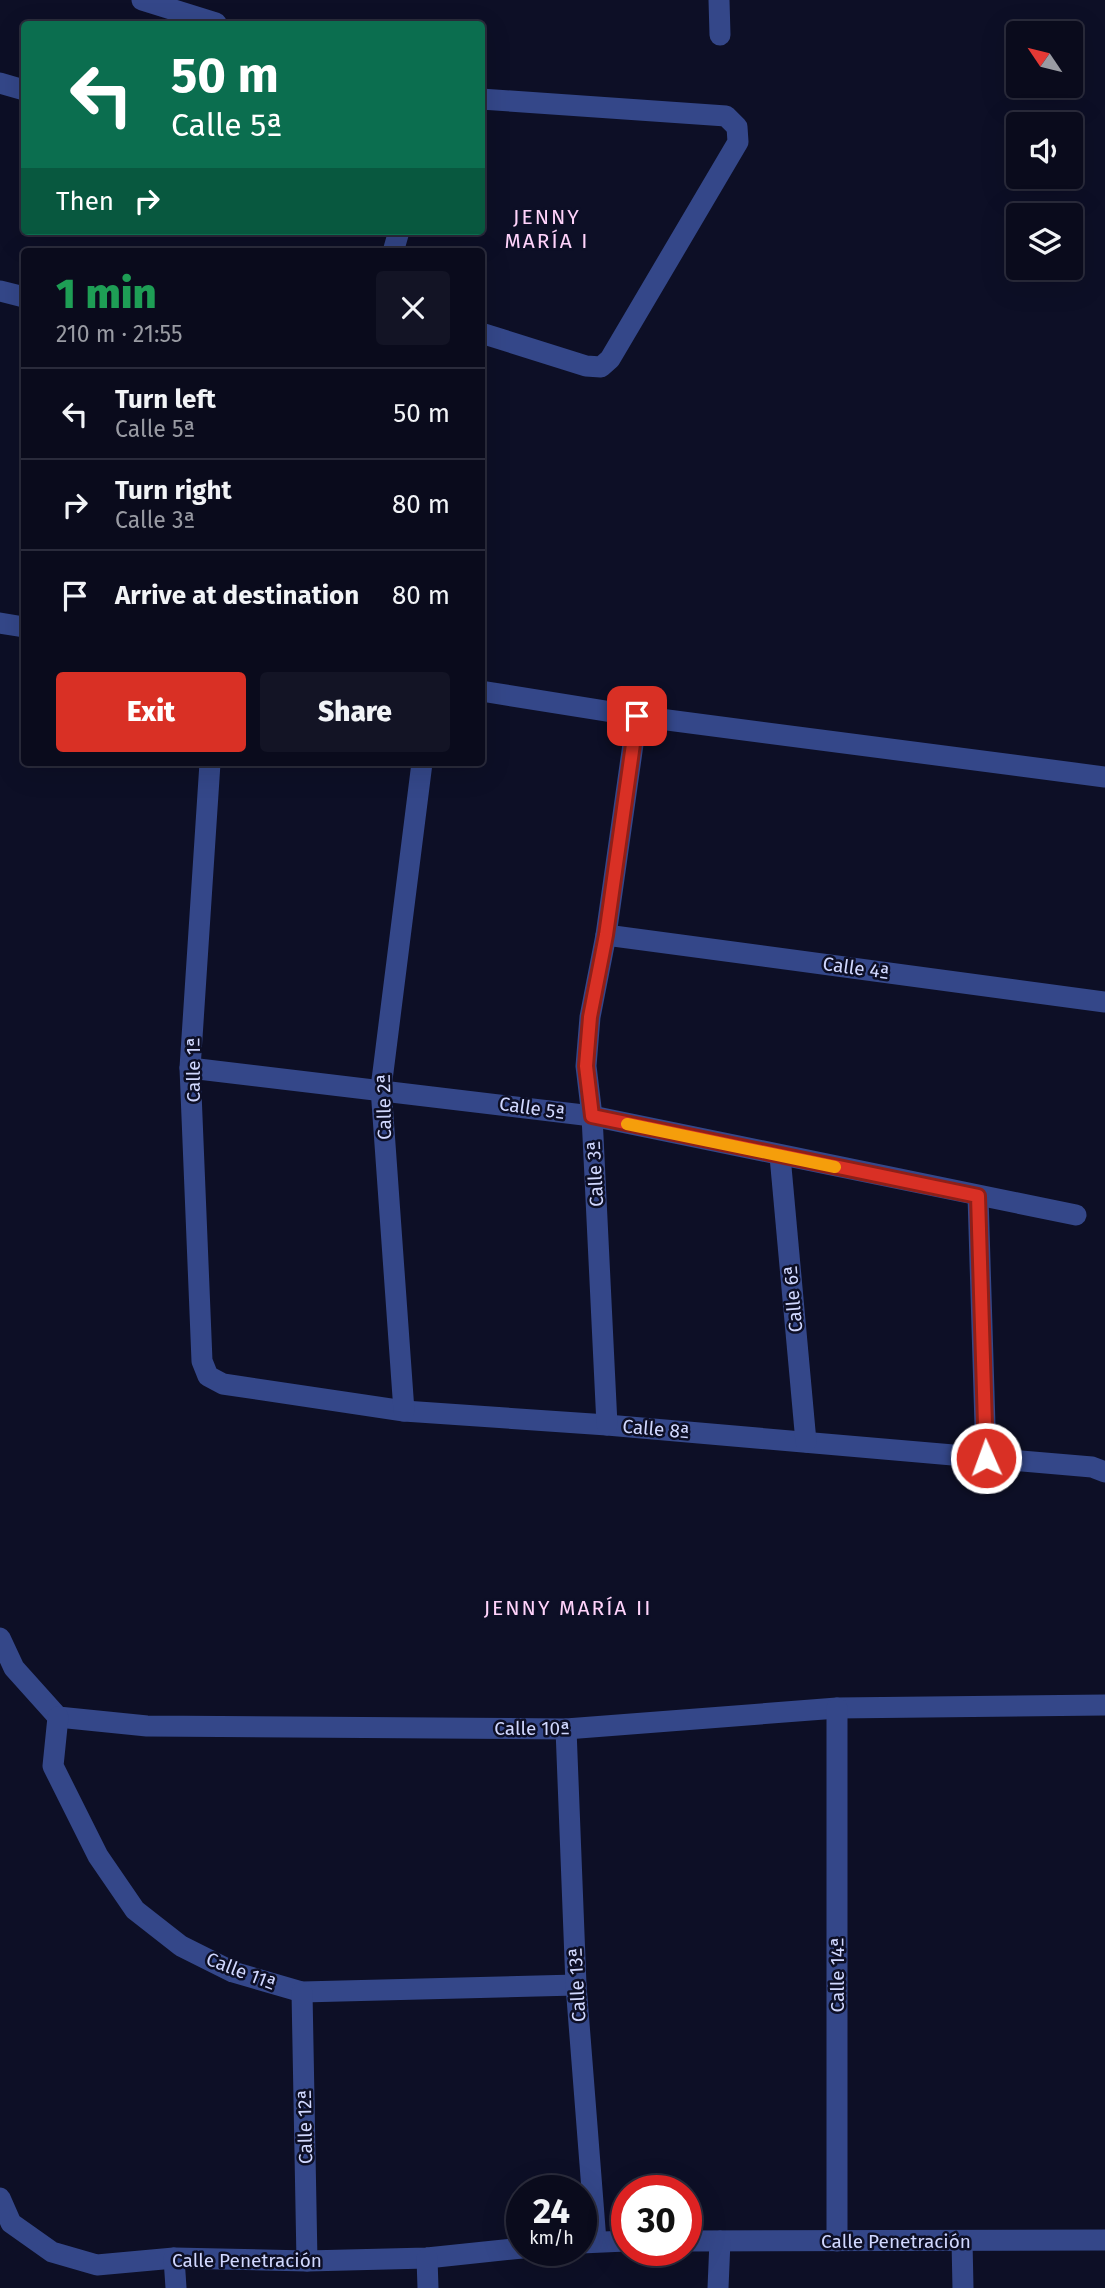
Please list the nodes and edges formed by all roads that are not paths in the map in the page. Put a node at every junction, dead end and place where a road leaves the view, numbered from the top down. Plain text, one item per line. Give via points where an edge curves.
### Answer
1 (142, 0) edge
2 (719, 0) edge
3 (210, 21) edge
4 (720, 35) dead end
5 (0, 83) edge
6 (21, 89) edge
7 (485, 99) edge
8 (0, 291) edge
9 (21, 296) edge
10 (485, 335) edge
11 (0, 623) edge
12 (21, 626) edge
13 (485, 692) edge
14 (637, 716) junction
15 (210, 766) edge
16 (422, 766) edge
17 (1105, 776) edge
18 (606, 935) junction
19 (1105, 1002) edge
20 (190, 1068) junction
21 (381, 1088) junction
22 (592, 1116) junction
23 (780, 1156) junction
24 (978, 1196) junction
25 (1076, 1215) dead end
26 (208, 1377) joint
27 (404, 1411) junction
28 (607, 1425) junction
29 (806, 1442) junction
30 (986, 1458) junction
31 (1105, 1472) edge
32 (0, 1638) edge
33 (1105, 1706) edge
34 (837, 1708) junction
35 (58, 1717) junction
36 (566, 1729) junction
37 (576, 1985) junction
38 (302, 1992) junction
39 (586, 2175) edge
40 (0, 2198) edge
41 (1105, 2240) edge
42 (702, 2241) edge
43 (720, 2241) junction
44 (836, 2241) junction
45 (962, 2241) junction
46 (506, 2250) edge
47 (426, 2258) junction
48 (174, 2259) junction
49 (307, 2261) junction
50 (176, 2288) edge
51 (428, 2288) edge
52 (718, 2288) edge
53 (963, 2288) edge

1 - 3 street
2 - 4 street
5 - 6 street
7 - 10 street via 726,116 737,127 738,142 610,359 601,367
8 - 9 street
11 - 12 street
13 - 14 street
14 - 17 street
14 - 18 street, Calle 3ª
15 - 20 street, Calle 1ª
16 - 21 street, Calle 2ª
18 - 19 street, Calle 4ª
18 - 22 street, Calle 3ª via 586,1066
20 - 21 street, Calle 5ª
20 - 26 street, Calle 1ª via 202,1361
21 - 22 street, Calle 5ª
21 - 27 street, Calle 2ª
22 - 23 street, Calle 5ª
22 - 28 street, Calle 3ª
23 - 24 street, Calle 5ª
23 - 29 street, Calle 6ª
24 - 25 street, Calle 5ª
24 - 30 street
26 - 27 street, Calle 8ª via 223,1384
27 - 28 street, Calle 8ª
28 - 29 street, Calle 8ª
29 - 30 street, Calle 8ª
30 - 31 street, Calle 8ª
32 - 35 street via 14,1668
33 - 34 street, Calle 10ª
34 - 36 street, Calle 10ª
34 - 44 street, Calle 14ª
35 - 36 street, Calle 10ª via 147,1726
35 - 38 street, Calle 11ª via 54,1766 98,1856 135,1910 181,1946 233,1972
36 - 37 street, Calle 13ª
37 - 38 street, Calle 11ª
37 - 39 street, Calle 13ª
38 - 49 street, Calle 12ª
40 - 48 street, Calle Penetración via 11,2223 52,2252 96,2264
41 - 45 street, Calle Penetración
42 - 43 street, Calle Penetración
43 - 44 street, Calle Penetración
43 - 52 street
44 - 45 street, Calle Penetración
45 - 53 street
46 - 47 street, Calle Penetración
47 - 49 street, Calle Penetración
47 - 51 street
48 - 49 street, Calle Penetración
48 - 50 street

